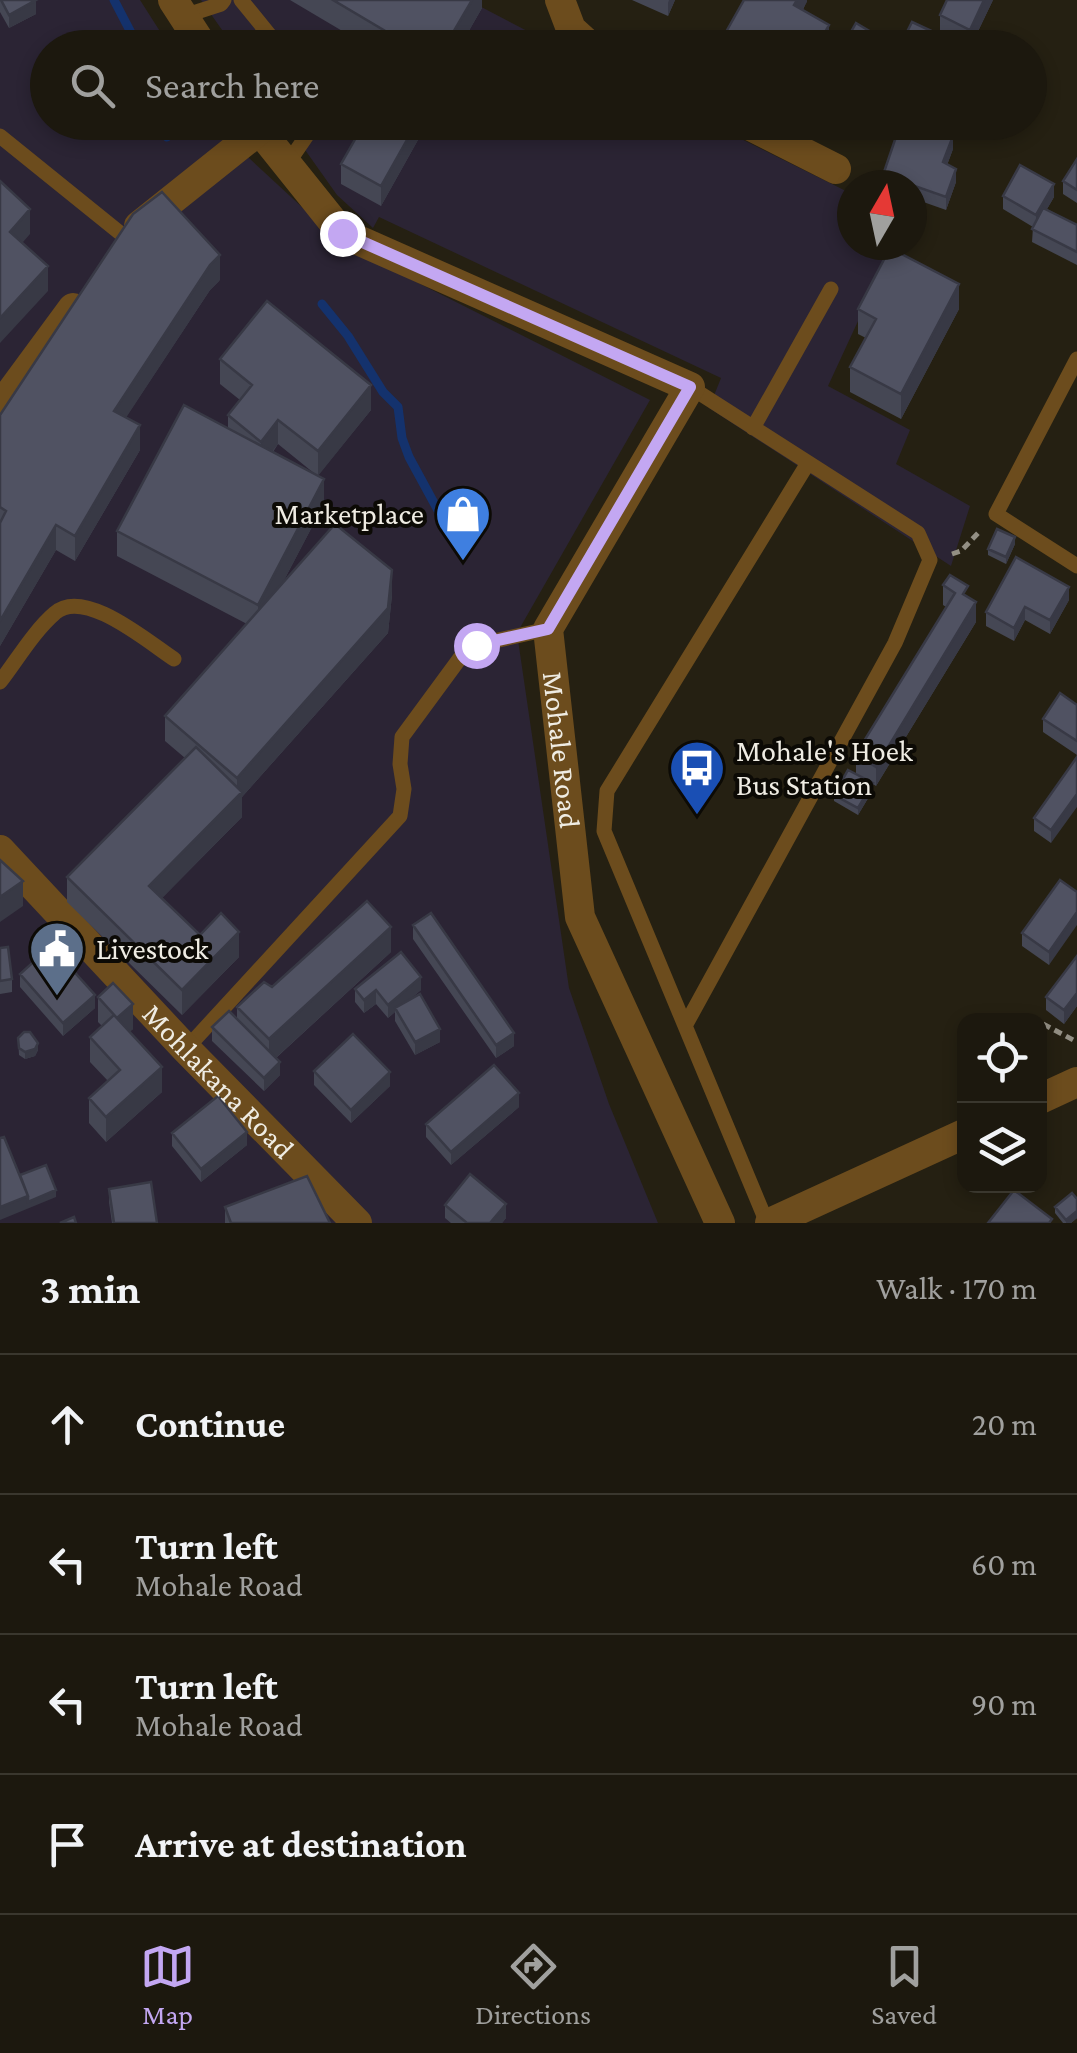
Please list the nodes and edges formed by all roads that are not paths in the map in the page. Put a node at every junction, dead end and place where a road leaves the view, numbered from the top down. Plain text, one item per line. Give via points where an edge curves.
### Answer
1 (224, 0) edge
2 (241, 0) edge
3 (560, 0) edge
4 (178, 8) edge
5 (192, 30) edge
6 (265, 30) edge
7 (572, 30) edge
8 (0, 136) edge
9 (240, 140) edge
10 (267, 140) edge
11 (304, 140) edge
12 (779, 140) edge
13 (288, 163) junction
14 (836, 168) dead end
15 (125, 237) junction
16 (831, 289) dead end
17 (1077, 359) edge
18 (690, 387) junction
19 (0, 408) edge
20 (753, 428) junction
21 (808, 463) junction
22 (1077, 566) edge
23 (548, 629) junction
24 (174, 658) dead end
25 (0, 682) edge
26 (0, 850) edge
27 (685, 1026) junction
28 (186, 1050) junction
29 (1077, 1082) edge
30 (1047, 1096) edge
31 (957, 1137) edge
32 (357, 1223) edge
33 (720, 1223) edge
34 (768, 1223) edge

1 - 4 lane
2 - 6 lane
3 - 7 street
4 - 5 street
8 - 15 lane
9 - 15 street
10 - 13 street
11 - 13 lane
12 - 14 street
13 - 18 street via 342,233
15 - 19 street
16 - 20 lane
17 - 22 lane via 996,514
18 - 20 lane
18 - 23 street, Mohale Road
20 - 21 lane
21 - 27 lane via 607,791 604,831
21 - 27 lane via 918,533 930,560 894,643
23 - 28 lane via 463,654 402,738 400,816
23 - 33 street, Mohale Road via 580,918
24 - 25 lane via 98,610 77,605 56,610
26 - 28 street, Mohlakana Road
27 - 34 lane
28 - 32 street, Mohlakana Road
29 - 30 street
31 - 34 street

